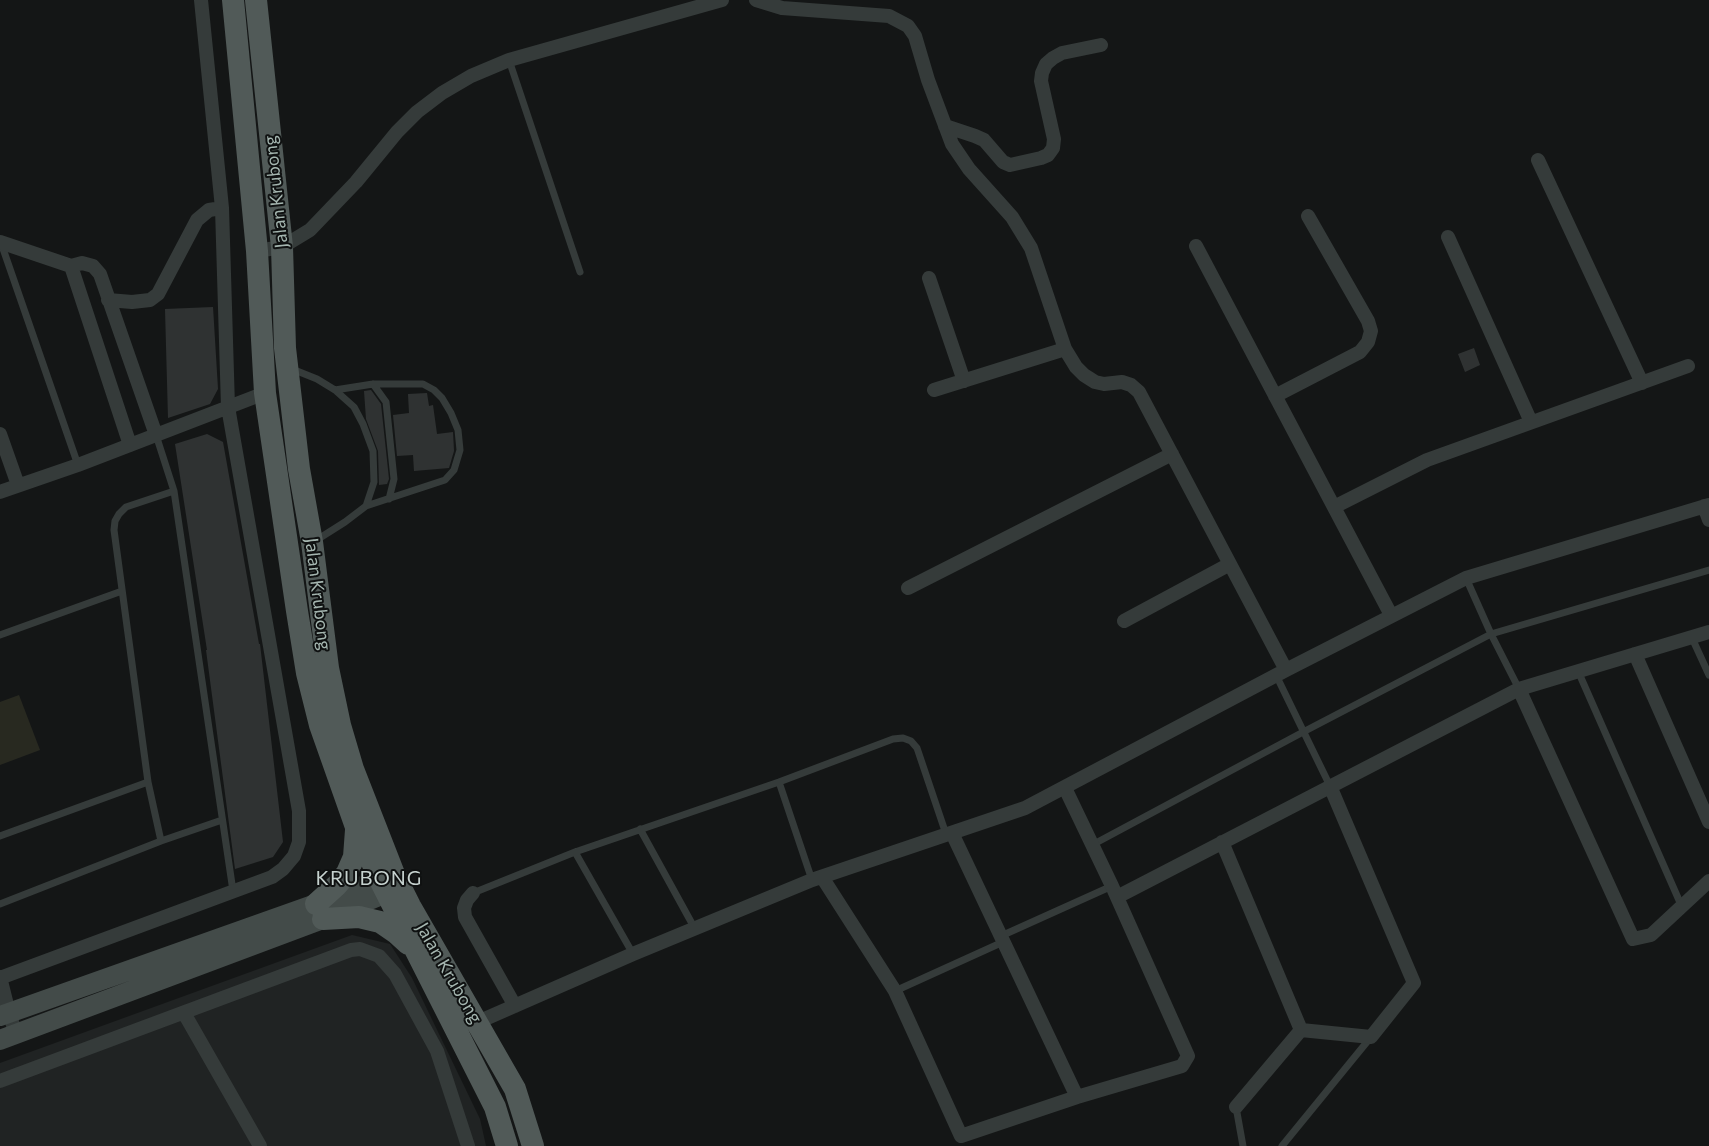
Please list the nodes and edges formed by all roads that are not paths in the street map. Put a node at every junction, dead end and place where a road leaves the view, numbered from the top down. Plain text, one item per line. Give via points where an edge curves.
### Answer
1 (201, 0) edge
2 (233, 0) edge
3 (256, 0) edge
4 (722, 0) edge
5 (756, 0) edge
6 (1101, 45) dead end
7 (509, 60) junction
8 (945, 126) junction
9 (1538, 160) dead end
10 (222, 208) junction
11 (1308, 216) dead end
12 (1448, 237) dead end
13 (0, 242) edge
14 (1196, 246) dead end
15 (282, 247) junction
16 (257, 251) junction
17 (71, 266) junction
18 (580, 272) dead end
19 (929, 278) dead end
20 (108, 300) junction
21 (1065, 349) junction
22 (1688, 366) dead end
23 (287, 367) junction
24 (964, 381) junction
25 (1642, 383) junction
26 (373, 384) junction
27 (335, 390) junction
28 (934, 390) dead end
29 (265, 393) junction
30 (1275, 396) junction
31 (228, 407) junction
32 (1531, 422) junction
33 (0, 434) edge
34 (156, 435) junction
35 (130, 445) junction
36 (1172, 454) junction
37 (78, 465) junction
38 (18, 485) junction
39 (174, 491) junction
40 (0, 492) edge
41 (389, 499) junction
42 (1706, 505) edge
43 (366, 506) junction
44 (1334, 506) junction
45 (1709, 520) edge
46 (312, 542) junction
47 (1230, 564) junction
48 (1709, 570) edge
49 (1466, 578) junction
50 (908, 588) dead end
51 (122, 591) junction
52 (1391, 615) junction
53 (1124, 621) dead end
54 (1709, 632) edge
55 (1491, 634) junction
56 (0, 635) edge
57 (1692, 638) junction
58 (1635, 654) junction
59 (1578, 671) junction
60 (1281, 673) junction
61 (1709, 675) edge
62 (1519, 689) junction
63 (1305, 731) junction
64 (148, 782) junction
65 (779, 782) junction
66 (1330, 786) junction
67 (1065, 788) junction
68 (222, 820) junction
69 (1709, 822) edge
70 (356, 827) junction
71 (640, 829) junction
72 (949, 834) junction
73 (0, 836) edge
74 (161, 841) junction
75 (1222, 842) junction
76 (1092, 844) junction
77 (575, 852) junction
78 (817, 879) junction
79 (1709, 881) edge
80 (390, 883) junction
81 (233, 891) junction
82 (1114, 892) junction
83 (473, 893) joint
84 (0, 904) edge
85 (1682, 907) junction
86 (319, 911) junction
87 (694, 929) junction
88 (1002, 939) junction
89 (414, 950) junction
90 (633, 954) junction
91 (0, 978) edge
92 (895, 991) junction
93 (515, 1006) junction
94 (184, 1014) junction
95 (4, 1015) edge
96 (466, 1027) junction
97 (1301, 1030) junction
98 (8, 1037) edge
99 (1371, 1037) junction
100 (0, 1081) edge
101 (1076, 1097) junction
102 (1236, 1107) joint
103 (260, 1146) edge
104 (468, 1146) edge
105 (507, 1146) edge
106 (533, 1146) edge
107 (1243, 1146) edge
108 (1282, 1146) edge

1 - 10 street
2 - 16 main road, Jalan Krubong
3 - 15 main road, Jalan Krubong
4 - 7 street
5 - 8 street via 782,8 889,16 908,26 915,36
6 - 8 street via 1062,53 1046,64 1041,81 1054,139 1048,155 1010,165 1003,162 984,140
7 - 15 street via 471,76 417,112 310,230
7 - 18 lane
8 - 21 street via 952,144 969,169 1012,217 1031,248
9 - 25 street
10 - 20 street via 210,210 197,220 158,294 150,300
10 - 31 street
11 - 30 street via 1368,321 1368,342 1360,352
12 - 32 street
13 - 17 street
13 - 37 lane
14 - 30 street
15 - 16 street
15 - 23 main road, Jalan Krubong
16 - 29 main road, Jalan Krubong
17 - 20 street via 82,263 93,266 100,274
17 - 35 street
19 - 24 street
20 - 34 street
21 - 24 street
21 - 36 street via 1076,367 1095,382 1122,382 1139,392
22 - 25 street
23 - 27 lane via 317,378
23 - 46 main road, Jalan Krubong via 299,469
24 - 28 street
25 - 32 street
26 - 27 lane
26 - 41 lane via 386,402 394,479
26 - 41 lane via 423,384 442,398 458,430 460,450 454,470 445,480
27 - 43 lane via 354,407 373,451 374,482
29 - 31 street
29 - 70 main road, Jalan Krubong via 307,672 320,725
30 - 44 street
31 - 34 street
31 - 81 street via 300,826 294,856 283,869 272,877
32 - 44 street via 1427,460
33 - 38 street
34 - 35 street
34 - 39 lane
35 - 37 street
36 - 47 street
36 - 50 street
37 - 38 street
38 - 40 street
39 - 51 lane via 126,507 119,514 114,530
39 - 68 lane
41 - 43 lane
42 - 45 street
42 - 49 street
43 - 46 lane
44 - 52 street
46 - 80 main road, Jalan Krubong via 328,668 340,725
47 - 53 street
47 - 60 street
48 - 55 lane
49 - 52 street
49 - 55 lane
51 - 56 lane
51 - 64 lane
52 - 60 street
54 - 57 street
55 - 62 lane
55 - 63 lane
57 - 58 street
57 - 61 lane
58 - 59 street
58 - 69 street
59 - 62 street
59 - 85 lane
60 - 63 lane
60 - 67 street
62 - 66 street
62 - 85 street via 1633,939 1651,935
63 - 66 lane
63 - 76 lane
64 - 73 lane
64 - 74 lane
65 - 71 lane
65 - 72 lane via 892,739 903,738 917,748
65 - 78 lane
66 - 75 street
66 - 99 street via 1414,983
67 - 72 street via 1026,808
67 - 76 street
68 - 74 lane
68 - 81 lane
70 - 80 main road, Jalan Krubong
70 - 86 main road via 354,857 347,873
71 - 77 lane
71 - 87 lane
72 - 78 street
72 - 88 street
74 - 84 lane
75 - 82 street
75 - 97 street
76 - 82 street
77 - 83 lane
77 - 90 lane
78 - 87 street
78 - 92 street
79 - 85 street
80 - 86 street
80 - 89 main road, Jalan Krubong
80 - 96 main road, Jalan Krubong
81 - 91 street
82 - 88 lane
82 - 101 street via 1188,1056 1182,1066
83 - 93 street via 464,908 465,917
86 - 89 main road via 380,922
86 - 95 street
86 - 98 street
87 - 90 street
88 - 92 lane
88 - 101 street
89 - 96 main road, Jalan Krubong
90 - 93 street
91 - 95 street
92 - 101 street via 961,1136
93 - 96 street
94 - 100 street
94 - 103 street
94 - 104 street via 351,950 379,956 395,974 437,1051
95 - 98 street
96 - 105 main road, Jalan Krubong
96 - 106 main road, Jalan Krubong via 515,1089
97 - 99 street
97 - 102 street
99 - 108 lane
102 - 107 lane

